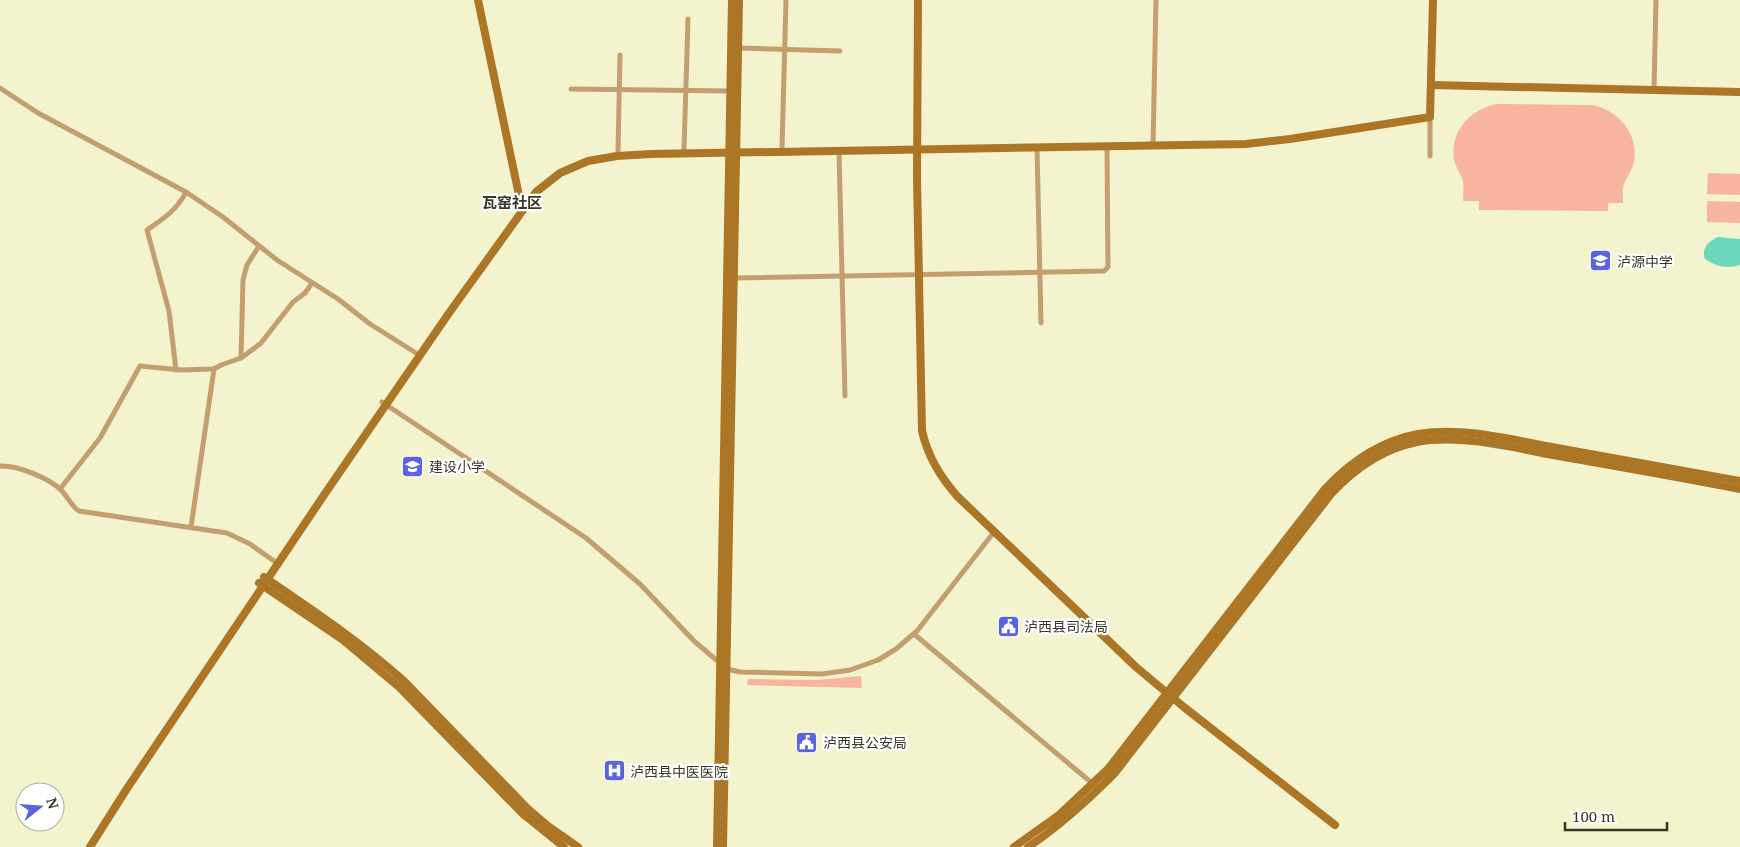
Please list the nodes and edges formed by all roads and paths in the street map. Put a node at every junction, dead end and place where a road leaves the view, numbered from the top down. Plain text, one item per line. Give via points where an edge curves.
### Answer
1 (478, 0) edge
2 (732, 0) edge
3 (739, 0) edge
4 (786, 0) edge
5 (918, 0) edge
6 (1156, 0) edge
7 (1433, 0) edge
8 (1656, 0) edge
9 (688, 19) dead end
10 (738, 48) junction
11 (784, 49) junction
12 (840, 51) dead end
13 (620, 54) dead end
14 (1431, 85) junction
15 (0, 88) edge
16 (571, 89) dead end
17 (619, 90) junction
18 (1654, 90) junction
19 (686, 91) junction
20 (730, 92) junction
21 (1740, 92) edge
22 (1430, 115) junction
23 (1153, 144) junction
24 (1107, 147) junction
25 (782, 148) junction
26 (917, 148) junction
27 (1036, 148) junction
28 (684, 149) junction
29 (618, 151) junction
30 (733, 151) junction
31 (839, 152) junction
32 (1430, 156) dead end
33 (186, 192) junction
34 (521, 205) junction
35 (259, 246) junction
36 (1040, 272) junction
37 (918, 275) junction
38 (842, 276) junction
39 (734, 278) junction
40 (312, 283) junction
41 (1040, 323) dead end
42 (416, 353) junction
43 (241, 358) junction
44 (214, 369) junction
45 (176, 370) junction
46 (845, 396) dead end
47 (384, 403) junction
48 (0, 466) edge
49 (1740, 481) edge
50 (60, 489) junction
51 (1740, 489) edge
52 (191, 527) junction
53 (994, 532) junction
54 (274, 561) junction
55 (264, 581) junction
56 (914, 634) junction
57 (724, 666) junction
58 (1169, 695) junction
59 (1096, 786) junction
60 (1335, 825) dead end
61 (85, 847) edge
62 (90, 847) edge
63 (564, 847) edge
64 (578, 847) edge
65 (716, 847) edge
66 (723, 847) edge
67 (1014, 847) edge
68 (1028, 847) edge

1 - 34 main road
2 - 20 main road
3 - 10 main road
4 - 11 street
5 - 26 main road
6 - 23 street
7 - 14 main road
8 - 18 street
9 - 19 street
10 - 11 street
10 - 30 main road
11 - 12 street
11 - 25 street
13 - 17 street
14 - 18 main road
14 - 22 main road
15 - 33 street via 38,113
16 - 17 street
17 - 19 street
17 - 29 street
18 - 21 main road
19 - 20 street
19 - 28 street
20 - 30 main road
22 - 23 main road via 1264,137
22 - 32 street
23 - 24 main road
23 - 26 main road
24 - 27 main road
24 - 36 street via 1108,267 1102,271
25 - 26 main road
25 - 30 main road
26 - 27 main road
26 - 31 main road
26 - 37 main road
27 - 36 street
28 - 29 main road
28 - 30 main road
29 - 34 main road via 587,156 558,169 540,182
30 - 31 main road
30 - 39 main road
30 - 47 main road via 607,157 579,164 551,179 536,192
30 - 57 main road
31 - 38 street
33 - 35 street
33 - 45 street via 170,214 147,230 169,311
34 - 42 main road
35 - 40 street
35 - 43 street via 243,280
36 - 37 street
36 - 41 street
37 - 38 street
37 - 53 main road via 924,441 945,482
38 - 39 street
38 - 46 street
39 - 57 main road
40 - 42 street
40 - 43 street via 261,343
42 - 47 main road
43 - 44 street
44 - 45 street
44 - 52 street
45 - 50 street via 140,366 100,438
47 - 54 main road
47 - 55 main road
47 - 57 street via 586,538 640,584 694,641
48 - 50 street via 32,472
49 - 58 main road via 1469,433 1430,432 1391,442 1360,457 1325,489
50 - 52 street via 76,509 86,513
51 - 58 main road via 1468,441 1431,440 1396,448 1365,463 1331,494
52 - 54 street via 228,533
53 - 56 street
53 - 58 main road
54 - 55 main road
55 - 61 main road via 122,787
55 - 62 main road
55 - 63 main road via 381,671 523,814
55 - 64 main road via 324,617 386,665 528,809
56 - 57 street via 878,660 840,672 740,672
56 - 59 street
57 - 65 main road
57 - 66 main road
58 - 59 main road
58 - 60 main road
59 - 67 main road
59 - 68 main road via 1064,821

